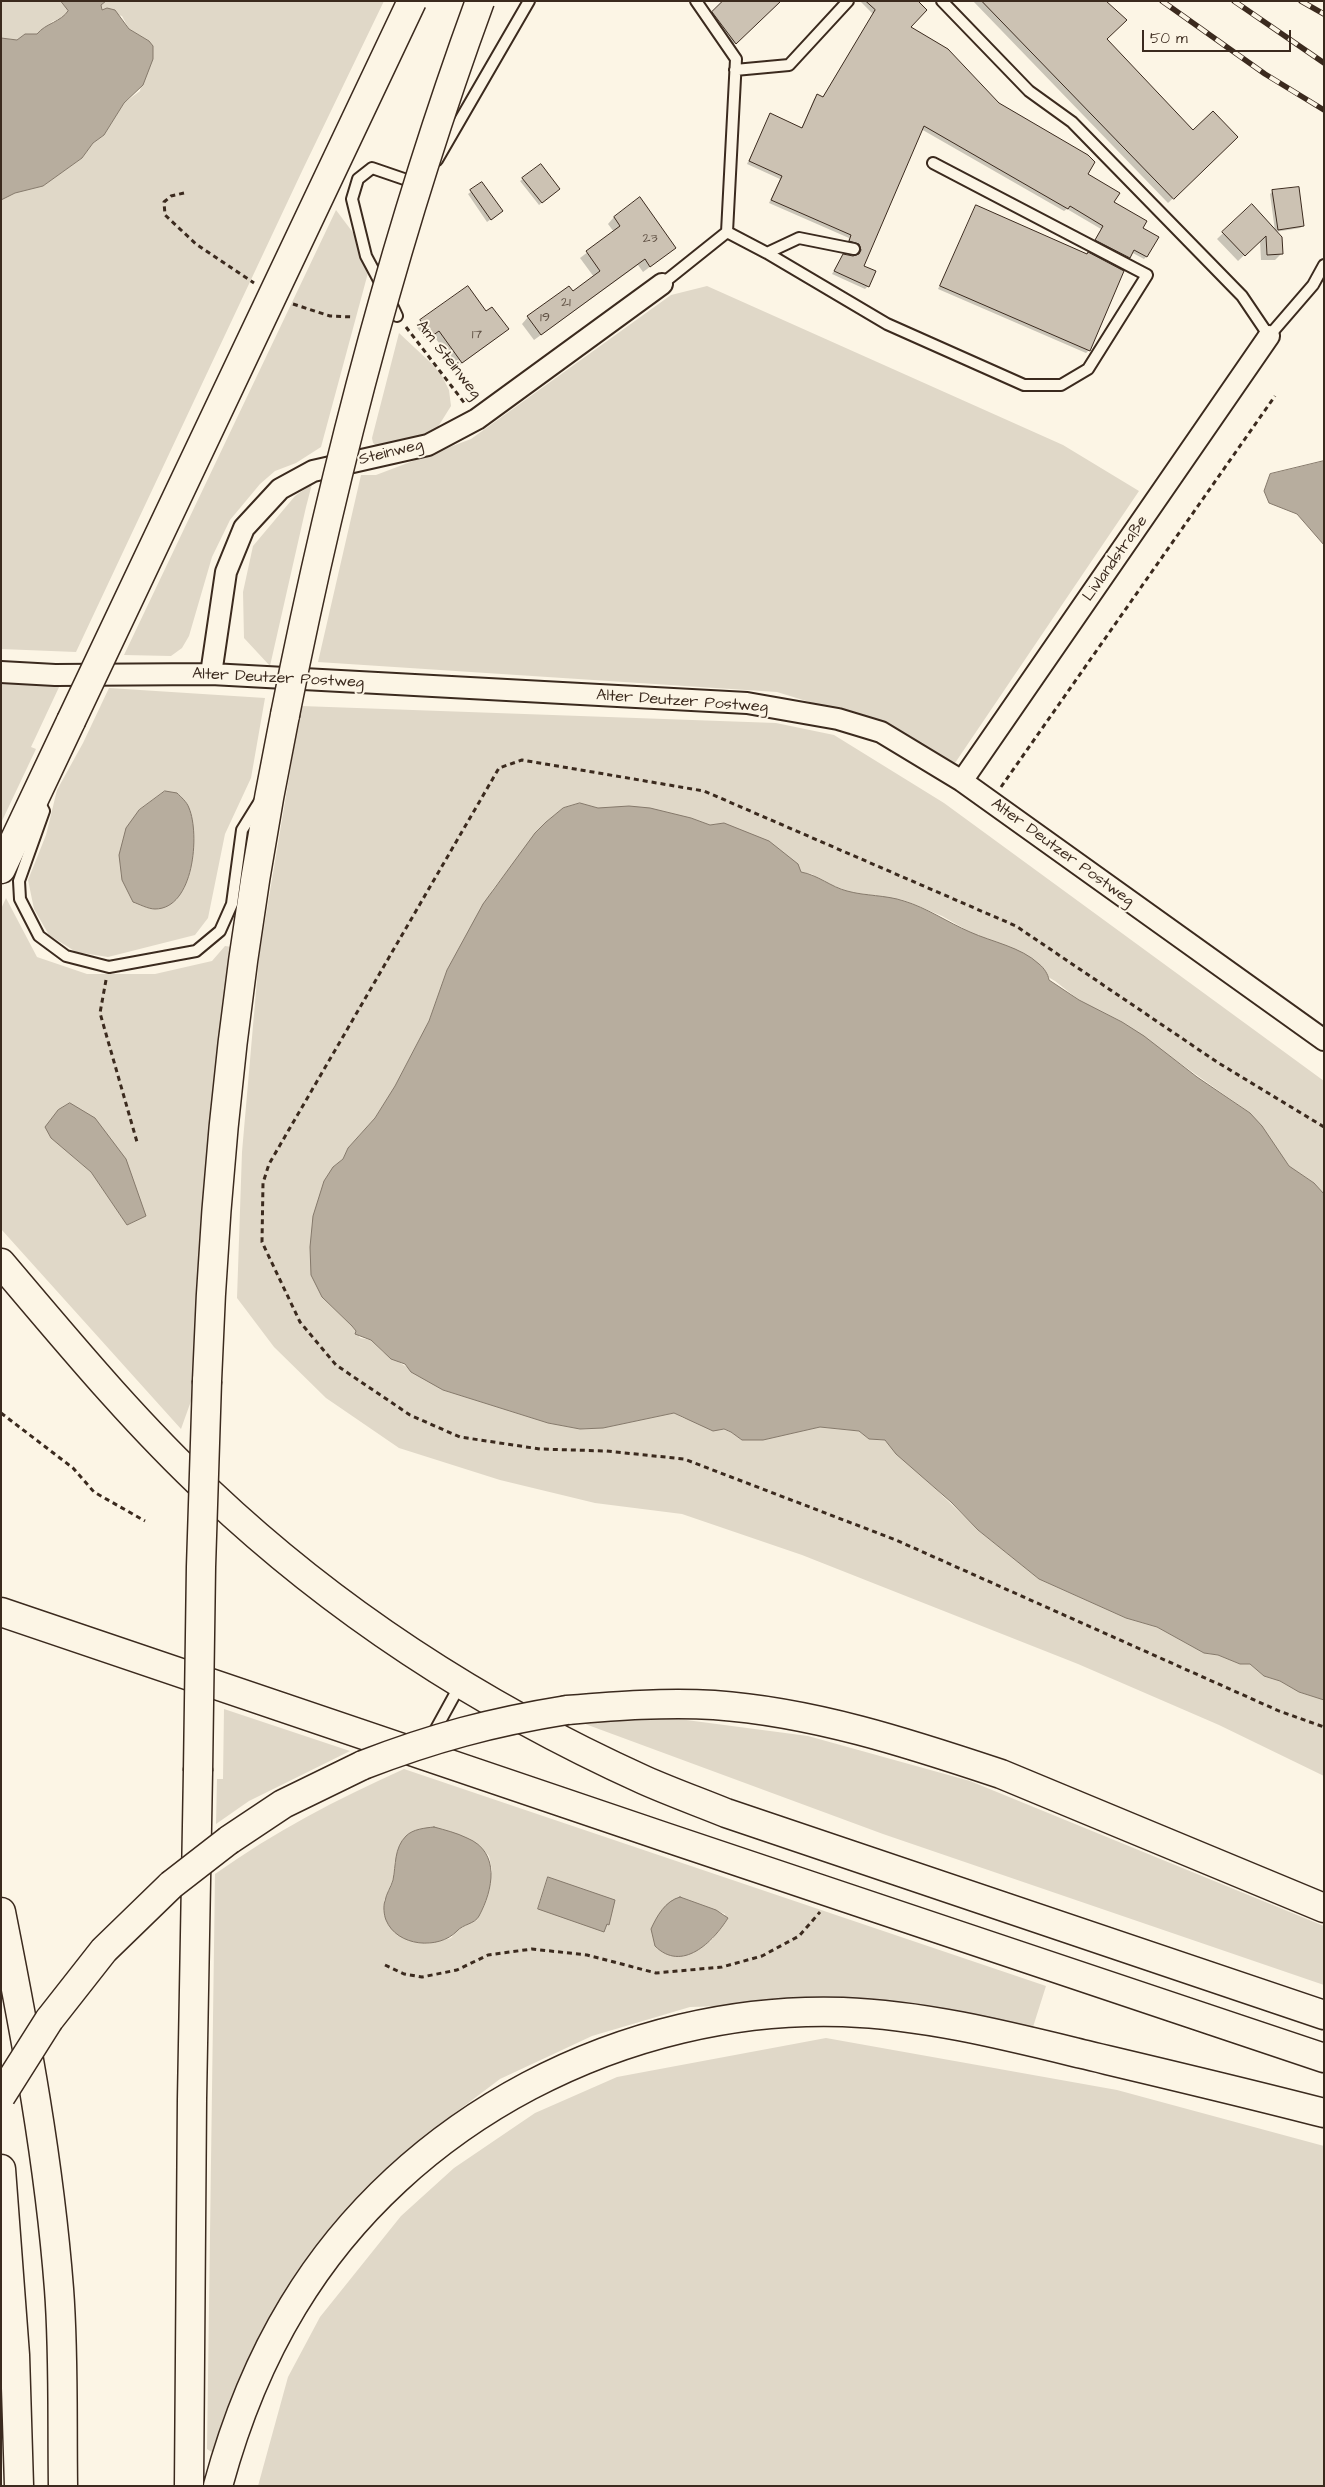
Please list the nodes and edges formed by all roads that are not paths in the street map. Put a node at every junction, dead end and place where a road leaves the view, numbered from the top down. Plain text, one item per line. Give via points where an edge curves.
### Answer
1 (412, 1) edge
2 (480, 1) edge
3 (529, 1) edge
4 (696, 1) edge
5 (848, 1) edge
6 (942, 1) edge
7 (735, 70) junction
8 (934, 163) dead end
9 (727, 232) junction
10 (854, 249) dead end
11 (767, 253) junction
12 (1324, 265) edge
13 (662, 284) joint
14 (397, 316) road end
15 (1269, 336) junction
16 (1, 672) edge
17 (211, 674) junction
18 (962, 781) junction
19 (271, 782) junction
20 (36, 797) junction
21 (1, 869) edge
22 (1324, 1040) edge
23 (1, 1263) edge
24 (1, 1612) edge
25 (461, 1684) junction
26 (421, 1757) junction
27 (1324, 1908) edge
28 (1, 1912) edge
29 (1324, 2015) edge
30 (1324, 2058) edge
31 (1, 2096) edge
32 (1324, 2113) edge
33 (1, 2169) edge
34 (19, 2486) edge
35 (63, 2486) edge
36 (189, 2486) edge
37 (218, 2486) edge

1 - 20 highway, bridge
2 - 19 highway, bridge via 419,181 378,320 307,602
3 - 14 lane via 430,173 407,180 372,168 358,179 352,199 366,256
4 - 7 lane via 736,59
5 - 7 lane via 789,65
6 - 15 lane via 1029,91 1072,122 1242,296
7 - 9 lane
8 - 11 lane via 1147,275 1088,369 1061,385 1024,385 887,324
9 - 11 lane
9 - 13 lane
10 - 11 lane via 799,238
12 - 15 lane via 1313,284
13 - 17 street, Steinweg via 478,419 428,445 314,471 280,489 244,528 226,572
15 - 18 street, Livlandstraße
16 - 17 street, Alter Deutzer Postweg
17 - 18 street, Alter Deutzer Postweg via 747,703 838,719 881,732
18 - 22 street, Alter Deutzer Postweg
19 - 20 lane via 242,830 232,904 220,931 196,951 109,967 66,956 39,936 20,899 19,881 44,811
19 - 36 highway, bridge via 221,1134 211,1265 201,1567
20 - 21 highway
23 - 25 highway via 77,1353 209,1492 330,1595 394,1642
24 - 26 highway
25 - 26 lane
25 - 29 highway via 645,1781 726,1813
26 - 30 highway via 838,1893
27 - 31 highway, bridge via 1001,1774 849,1728 796,1716 715,1705 624,1705 567,1710 446,1735 362,1765 283,1804 228,1840 171,1885 104,1950 49,2020
28 - 35 highway via 38,2103 47,2167 59,2291
32 - 37 highway via 1040,2044 914,2018 870,2014 781,2013 720,2020 659,2033 600,2052 544,2077 454,2133 392,2184 350,2228 292,2307 252,2385
33 - 34 highway via 14,2336

